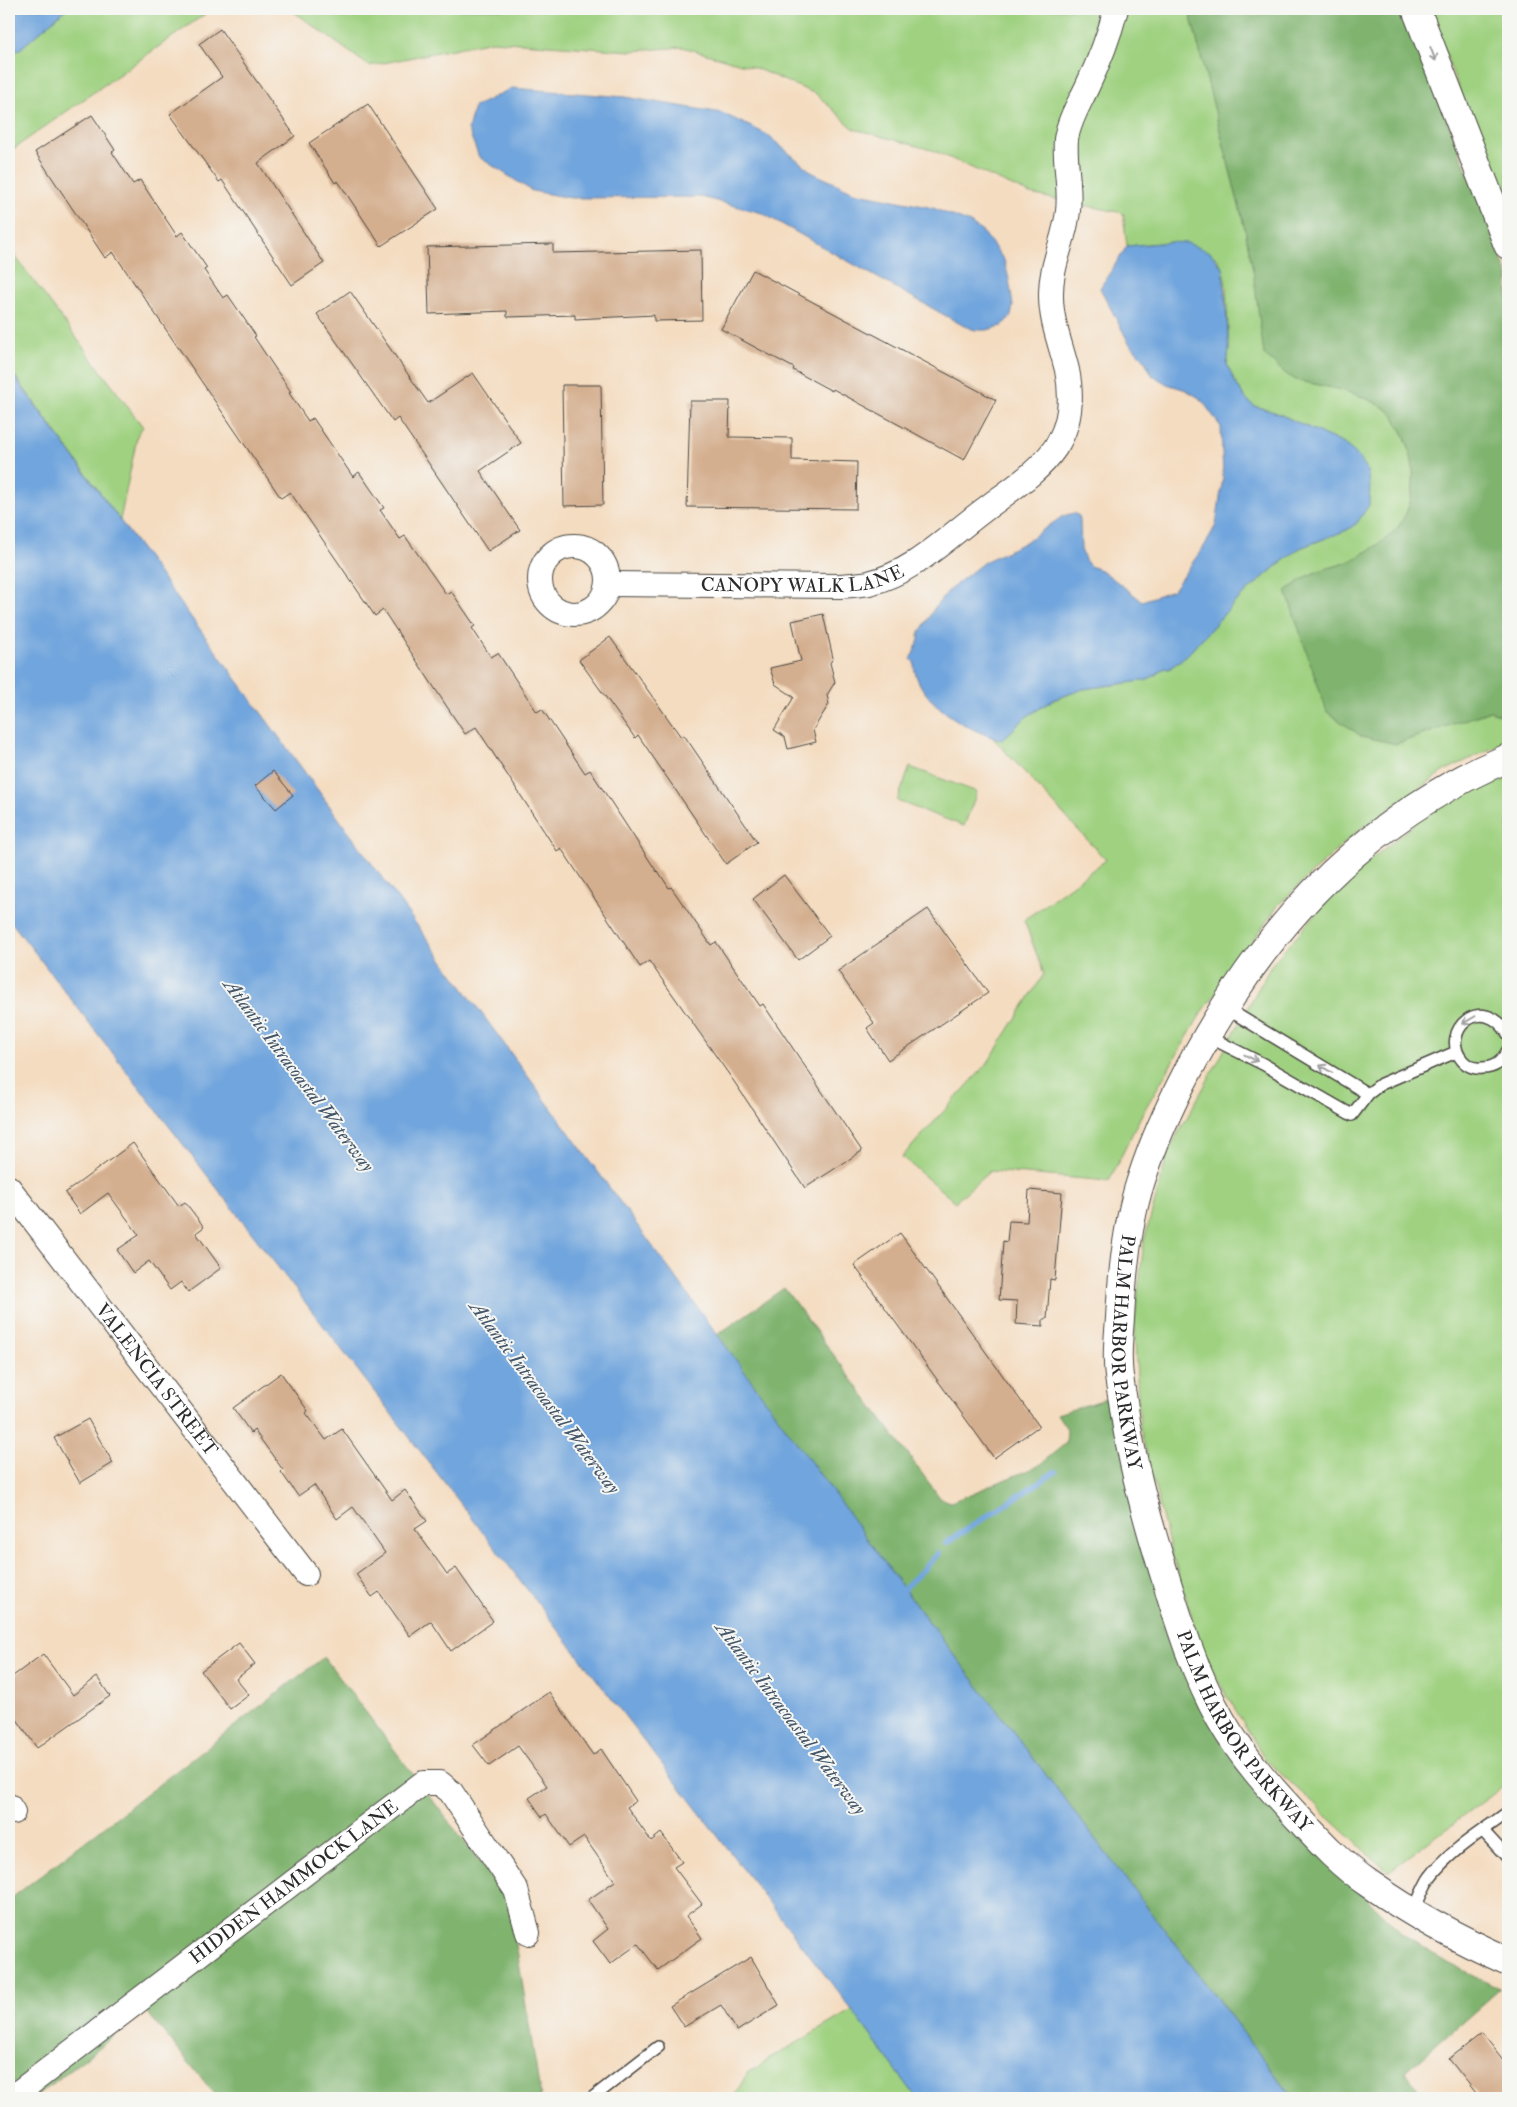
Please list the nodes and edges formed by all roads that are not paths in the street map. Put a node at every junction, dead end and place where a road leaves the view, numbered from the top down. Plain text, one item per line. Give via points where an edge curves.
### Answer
1 (1116, 9) edge
2 (1416, 9) edge
3 (1508, 245) edge
4 (608, 584) dead end
5 (1508, 758) edge
6 (1224, 1007) junction
7 (1508, 1034) edge
8 (1207, 1036) junction
9 (1508, 1050) edge
10 (1456, 1052) junction
11 (1368, 1094) junction
12 (9, 1188) edge
13 (306, 1574) dead end
14 (1508, 1812) edge
15 (1483, 1831) junction
16 (1508, 1858) edge
17 (1411, 1918) junction
18 (528, 1933) dead end
19 (1508, 1961) edge
20 (1508, 1980) edge
21 (658, 2047) dead end
22 (11, 2098) edge
23 (592, 2098) edge

1 - 4 street, CANOPY WALK LANE via 1100,58 1069,125 1068,210 1054,262 1050,296 1069,383 1070,408 1058,444 1044,464 918,562 867,583 839,586
2 -> 3 street
5 - 6 street, PALM HARBOR PARKWAY via 1428,797 1365,844 1295,910
6 - 8 street, PALM HARBOR PARKWAY
11 -> 6 lane
7 -> 10 lane via 1501,1022 1488,1016 1474,1016 1462,1024 1456,1036
8 -> 11 lane via 1352,1115
8 - 17 street, PALM HARBOR PARKWAY via 1165,1118 1138,1190 1122,1276 1117,1362 1128,1438 1145,1512 1183,1635 1220,1719 1275,1793 1340,1861
9 - 10 lane via 1502,1061 1490,1068 1476,1069
10 - 11 lane via 1381,1084
12 - 13 street, VALENCIA STREET
14 - 15 lane
15 - 16 lane
15 - 17 lane via 1438,1867 1426,1884
17 - 19 street, PALM HARBOR PARKWAY
17 - 20 street, PALM HARBOR PARKWAY via 1446,1949
18 - 22 street, HIDDEN HAMMOCK LANE via 516,1890 450,1792 440,1783 423,1783
21 - 23 lane

